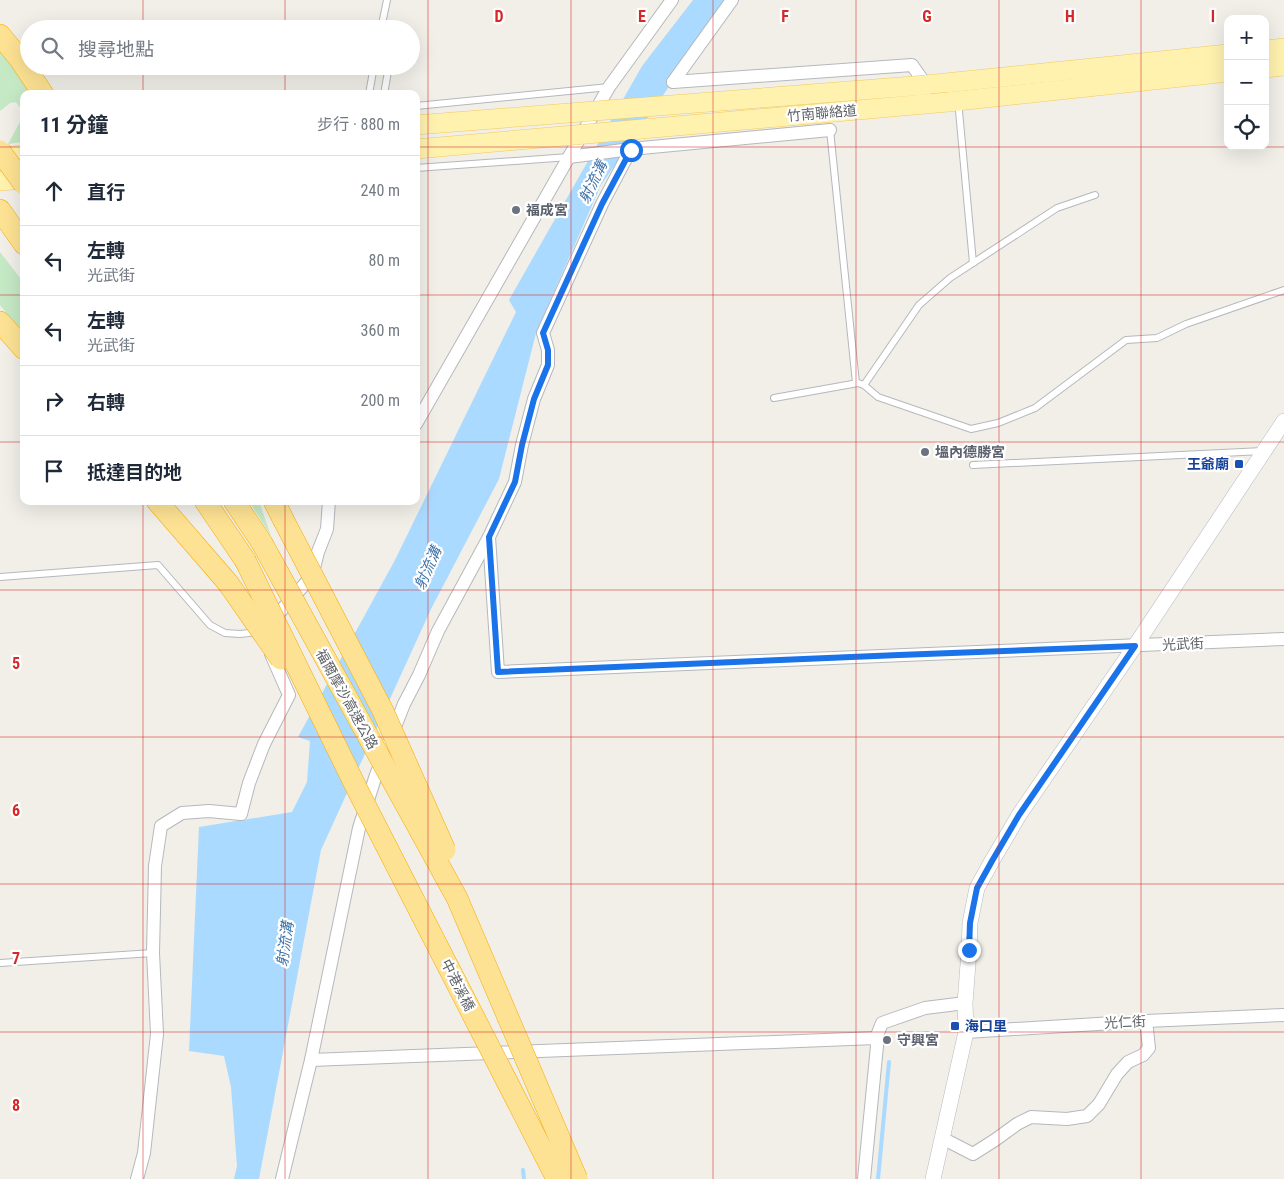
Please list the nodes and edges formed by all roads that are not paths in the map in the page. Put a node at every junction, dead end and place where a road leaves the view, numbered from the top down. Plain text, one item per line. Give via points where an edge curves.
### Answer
1 (387, 0) edge
2 (672, 0) edge
3 (732, 0) edge
4 (383, 20) edge
5 (0, 35) edge
6 (1284, 48) edge
7 (1269, 50) edge
8 (1224, 54) edge
9 (20, 57) edge
10 (1284, 66) edge
11 (1269, 68) edge
12 (1224, 72) edge
13 (1024, 74) junction
14 (33, 75) edge
15 (38, 75) edge
16 (372, 75) edge
17 (387, 75) edge
18 (926, 85) junction
19 (609, 87) junction
20 (41, 90) edge
21 (52, 90) edge
22 (370, 90) edge
23 (385, 90) edge
24 (1026, 94) junction
25 (954, 102) junction
26 (420, 106) edge
27 (420, 125) edge
28 (830, 130) joint
29 (420, 149) edge
30 (0, 150) edge
31 (631, 150) junction
32 (20, 155) edge
33 (0, 157) edge
34 (569, 157) junction
35 (420, 168) edge
36 (20, 178) edge
37 (20, 179) edge
38 (0, 181) edge
39 (1095, 195) dead end
40 (0, 210) edge
41 (20, 238) edge
42 (973, 263) junction
43 (1284, 290) edge
44 (0, 322) edge
45 (20, 345) edge
46 (856, 383) junction
47 (864, 385) junction
48 (774, 398) dead end
49 (420, 417) edge
50 (1284, 421) edge
51 (1264, 451) junction
52 (973, 465) dead end
53 (160, 505) edge
54 (208, 505) edge
55 (237, 505) edge
56 (329, 505) edge
57 (279, 510) edge
58 (489, 537) junction
59 (0, 577) edge
60 (262, 632) junction
61 (1284, 639) edge
62 (1135, 646) junction
63 (358, 791) junction
64 (457, 898) junction
65 (153, 953) junction
66 (0, 963) edge
67 (965, 1003) junction
68 (1284, 1015) edge
69 (1146, 1021) junction
70 (966, 1032) junction
71 (876, 1038) junction
72 (311, 1060) junction
73 (942, 1138) junction
74 (137, 1179) edge
75 (282, 1179) edge
76 (557, 1179) edge
77 (577, 1179) edge
78 (864, 1179) edge
79 (933, 1179) edge

1 - 4 lane
2 - 19 street
3 - 18 street via 673,82 912,65
5 - 9 highway
6 - 7 main road
8 - 13 main road, 竹南聯絡道
10 - 11 main road
12 - 24 main road, 竹南聯絡道
13 - 18 main road, 竹南聯絡道
13 - 24 main road
14 - 20 highway
15 - 21 highway
16 - 22 lane
17 - 23 lane
18 - 27 main road, 竹南聯絡道, bridge
19 - 26 lane
19 - 34 street
24 - 25 main road, 竹南聯絡道
25 - 29 main road, 竹南聯絡道, bridge
25 - 42 lane via 959,111
28 - 31 street
28 - 46 lane
30 - 36 highway, bridge
31 - 34 street
31 - 58 street via 602,204 543,333 548,365 534,399 515,482
32 - 33 main road
34 - 35 lane
34 - 49 street
37 - 38 main road
39 - 42 lane via 1057,208
40 - 41 highway
42 - 47 lane via 919,305
43 - 47 lane via 1186,324 1157,338 1126,340 1035,408 998,423 971,429 878,397
44 - 45 highway
46 - 47 lane
46 - 48 lane
50 - 51 street
51 - 52 lane
51 - 62 street
53 - 63 highway, bridge via 228,583 272,646
54 - 63 highway, 福爾摩沙高速公路, bridge via 245,560
55 - 64 highway, 福爾摩沙高速公路, bridge via 262,543
56 - 60 street via 327,530 312,576
57 - 64 highway, bridge via 383,711 448,856
58 - 62 street, 光武街 via 498,672
58 - 72 street via 438,631 376,775 359,828
59 - 60 lane via 158,565 210,624 225,633
60 - 65 street via 289,695 264,744 241,814 182,812 161,826 155,866
61 - 62 street, 光武街
62 - 67 street via 1019,815 977,888 970,923
63 - 76 highway, 中港溪橋, bridge
64 - 77 highway, bridge
65 - 66 lane
65 - 74 street via 157,1034 144,1153
67 - 70 street
67 - 71 street via 924,1008 882,1023
68 - 69 street, 光仁街
69 - 70 street, 光仁街
69 - 73 street via 1149,1048 1117,1074 1087,1116 1067,1119 1031,1117 972,1154
70 - 73 street
71 - 72 street
71 - 78 street
72 - 75 street
73 - 79 street

